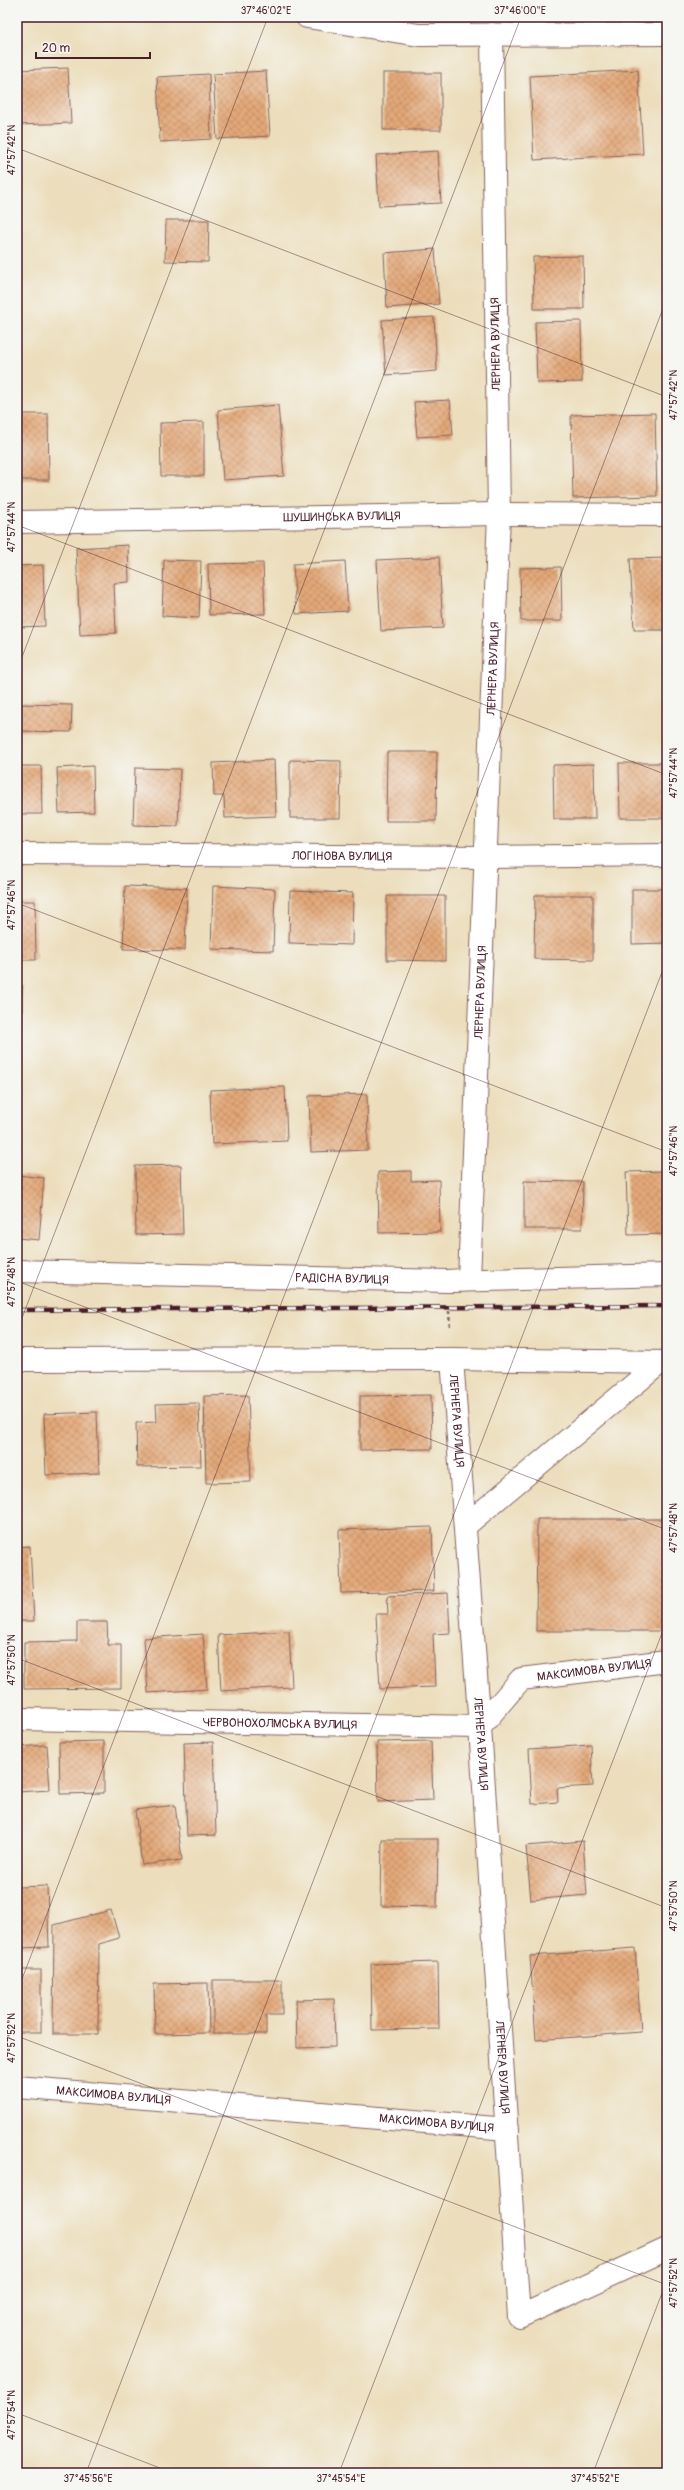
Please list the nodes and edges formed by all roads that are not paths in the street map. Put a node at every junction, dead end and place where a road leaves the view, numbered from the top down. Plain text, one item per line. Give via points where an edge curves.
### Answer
1 (307, 17) edge
2 (419, 26) edge
3 (492, 34) junction
4 (667, 34) edge
5 (499, 514) junction
6 (667, 515) edge
7 (17, 522) edge
8 (17, 854) edge
9 (667, 855) edge
10 (485, 857) junction
11 (17, 1271) edge
12 (667, 1276) edge
13 (469, 1280) junction
14 (452, 1359) junction
15 (17, 1360) edge
16 (664, 1362) edge
17 (465, 1526) junction
18 (667, 1661) edge
19 (17, 1719) edge
20 (480, 1727) junction
21 (17, 2087) edge
22 (507, 2129) junction
23 (667, 2249) edge

1 - 2 street
2 - 3 street
3 - 4 street
3 - 5 street, ЛЕРНЕРА ВУЛИЦЯ
5 - 6 street, ШУШИНСЬКА ВУЛИЦЯ
5 - 7 street, ШУШИНСЬКА ВУЛИЦЯ
5 - 10 street, ЛЕРНЕРА ВУЛИЦЯ
8 - 10 street, ЛОГІНОВА ВУЛИЦЯ
9 - 10 street, ЛОГІНОВА ВУЛИЦЯ
10 - 13 street, ЛЕРНЕРА ВУЛИЦЯ
11 - 13 street, РАДІСНА ВУЛИЦЯ
12 - 13 street, РАДІСНА ВУЛИЦЯ
14 - 15 street
14 - 16 street
14 - 17 street, ЛЕРНЕРА ВУЛИЦЯ
16 - 17 street
17 - 20 street, ЛЕРНЕРА ВУЛИЦЯ
18 - 20 street, МАКСИМОВА ВУЛИЦЯ via 521,1679
19 - 20 street, ЧЕРВОНОХОЛМСЬКА ВУЛИЦЯ
20 - 22 street, ЛЕРНЕРА ВУЛИЦЯ
21 - 22 street, МАКСИМОВА ВУЛИЦЯ
22 - 23 street, МАКСИМОВА ВУЛИЦЯ via 520,2317

